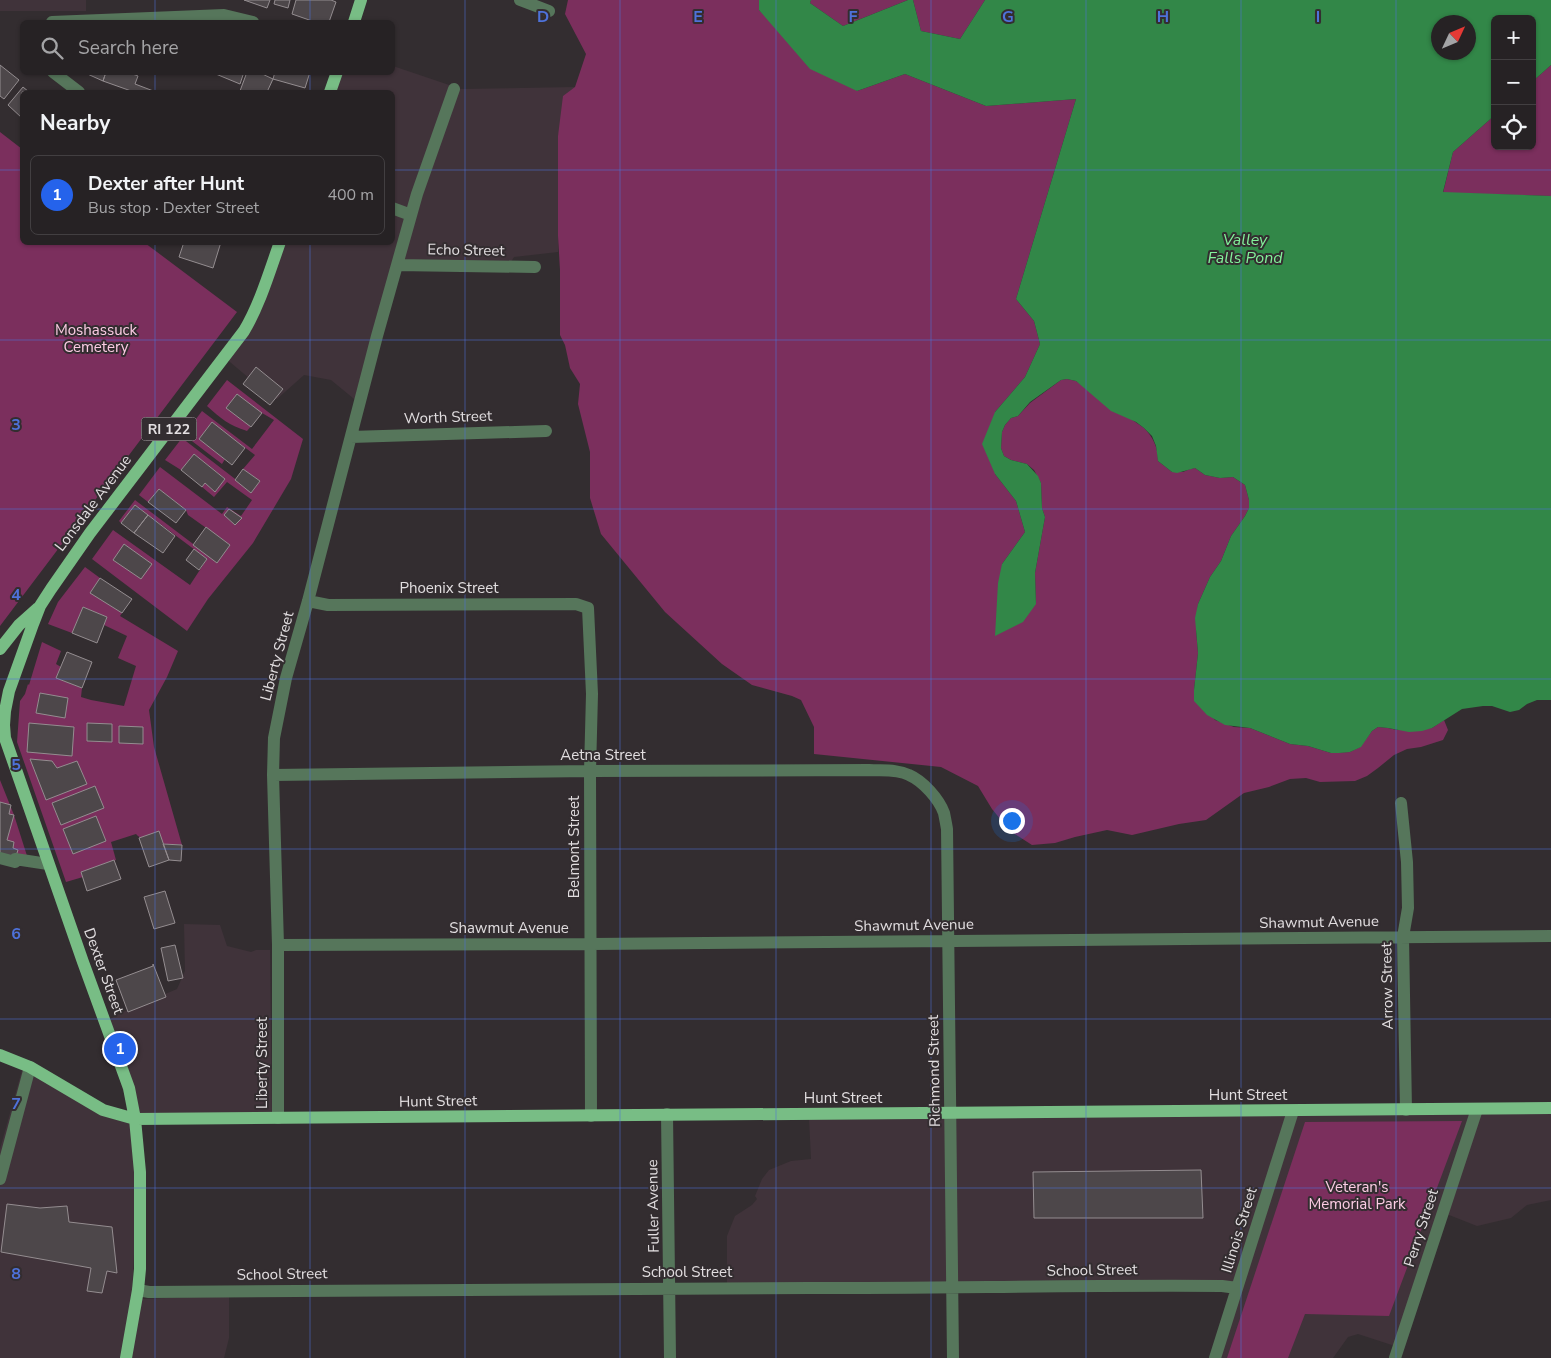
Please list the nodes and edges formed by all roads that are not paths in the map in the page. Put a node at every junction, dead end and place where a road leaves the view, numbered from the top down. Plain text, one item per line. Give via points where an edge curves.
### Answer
1 (361, 0) edge
2 (520, 0) edge
3 (549, 11) dead end
4 (101, 20) edge
5 (245, 20) edge
6 (355, 20) edge
7 (57, 75) edge
8 (336, 75) edge
9 (454, 89) dead end
10 (76, 90) edge
11 (331, 90) edge
12 (395, 209) edge
13 (411, 215) junction
14 (279, 245) edge
15 (397, 265) junction
16 (535, 267) dead end
17 (546, 431) dead end
18 (351, 436) junction
19 (308, 601) junction
20 (40, 606) junction
21 (588, 608) joint
22 (0, 649) edge
23 (5, 693) edge
24 (590, 771) junction
25 (274, 775) junction
26 (928, 790) joint
27 (1401, 803) dead end
28 (0, 858) edge
29 (48, 864) junction
30 (1551, 936) edge
31 (1403, 937) junction
32 (949, 941) junction
33 (591, 944) junction
34 (278, 945) junction
35 (0, 1055) edge
36 (30, 1067) junction
37 (1551, 1108) edge
38 (1478, 1109) junction
39 (1406, 1110) junction
40 (1293, 1111) junction
41 (950, 1113) junction
42 (667, 1114) junction
43 (591, 1116) junction
44 (278, 1118) junction
45 (135, 1119) junction
46 (0, 1179) edge
47 (952, 1288) junction
48 (1237, 1288) junction
49 (670, 1289) junction
50 (138, 1290) junction
51 (126, 1358) edge
52 (670, 1358) edge
53 (953, 1358) edge
54 (1215, 1358) edge
55 (1395, 1358) edge

1 - 6 main road
2 - 3 street
4 - 5 street via 224,15
7 - 10 street
8 - 11 main road
9 - 13 street, Liberty Street
12 - 13 street
13 - 15 street, Liberty Street
14 - 20 main road, Lonsdale Avenue / RI 122 via 252,318 244,331 90,533
15 - 16 street, Echo Street
15 - 18 street, Liberty Street
17 - 18 street, Worth Street
18 - 19 street, Liberty Street
19 - 21 street, Phoenix Street via 328,605 576,604
19 - 25 street, Liberty Street via 286,678 274,738
20 - 22 main road, Lonsdale Avenue / RI 122 via 18,625
20 - 23 main road, Lonsdale Avenue / RI 122
21 - 24 street, Belmont Street via 592,694
23 - 29 main road, Dexter Street via 5,738
24 - 25 street, Aetna Street
24 - 26 street, Aetna Street via 896,771 910,775
24 - 33 street, Belmont Street
25 - 34 street, Liberty Street
26 - 32 street, Richmond Street via 944,812 947,828
27 - 31 street, Arrow Street via 1408,908
28 - 29 street
29 - 45 main road, Dexter Street via 129,1088
30 - 31 street, Shawmut Avenue
31 - 32 street, Shawmut Avenue
31 - 39 street, Arrow Street
32 - 33 street, Shawmut Avenue
32 - 41 street, Richmond Street
33 - 34 street, Shawmut Avenue
33 - 43 street, Belmont Street
34 - 44 street, Liberty Street
35 - 36 main road, Hunt Street
36 - 45 main road, Hunt Street via 102,1110
36 - 46 street
37 - 38 main road, Hunt Street
38 - 39 main road, Hunt Street
38 - 55 street, Perry Street
39 - 40 main road, Hunt Street
40 - 41 main road, Hunt Street
40 - 48 street, Illinois Street
41 - 42 main road, Hunt Street
41 - 47 street, Richmond Street
42 - 43 main road, Hunt Street
42 - 49 street, Fuller Avenue
43 - 44 main road, Hunt Street
44 - 45 main road, Hunt Street
45 - 50 main road, Dexter Street via 140,1172
47 - 48 street, School Street
47 - 49 street, School Street
47 - 53 street, Richmond Street
48 - 54 street, Illinois Street
49 - 50 street, School Street
49 - 52 street, Fuller Avenue
50 - 51 main road, Dexter Street

